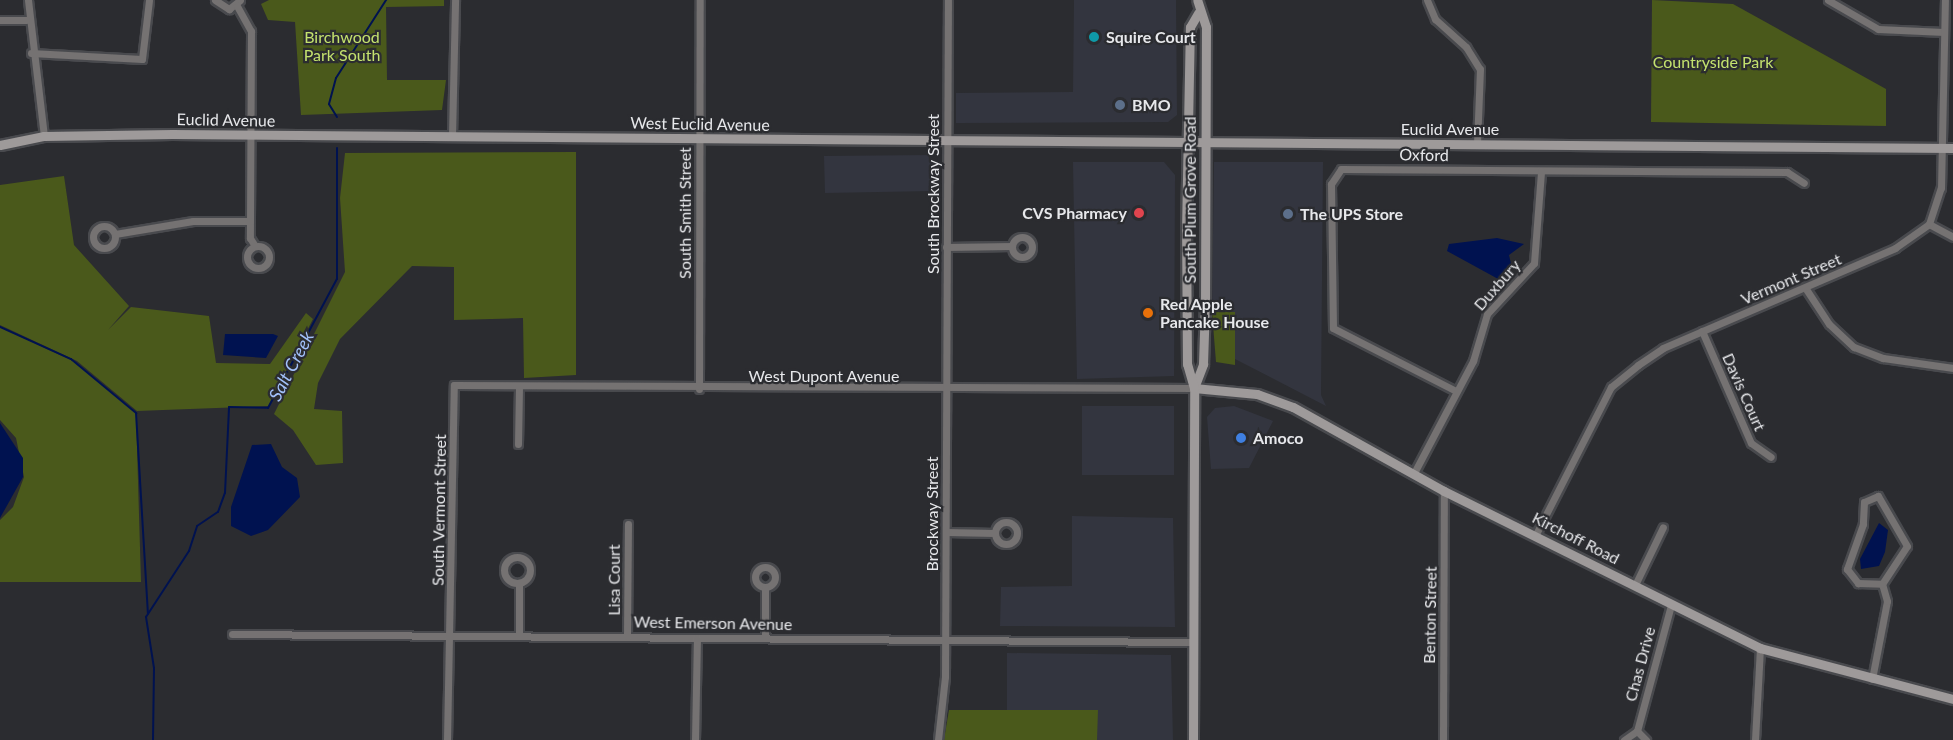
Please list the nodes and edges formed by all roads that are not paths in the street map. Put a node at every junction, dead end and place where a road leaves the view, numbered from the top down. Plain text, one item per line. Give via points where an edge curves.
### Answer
1 (28, 0) edge
2 (149, 0) edge
3 (215, 0) edge
4 (455, 0) edge
5 (699, 0) edge
6 (948, 0) edge
7 (1197, 0) edge
8 (1427, 0) edge
9 (1828, 0) edge
10 (1945, 0) edge
11 (239, 3) edge
12 (1198, 13) junction
13 (0, 20) edge
14 (26, 20) junction
15 (1944, 32) junction
16 (31, 53) junction
17 (44, 136) junction
18 (452, 136) junction
19 (252, 137) junction
20 (699, 139) junction
21 (946, 140) junction
22 (1188, 142) junction
23 (1205, 142) junction
24 (1477, 144) junction
25 (0, 145) edge
26 (1948, 148) edge
27 (1541, 171) junction
28 (1804, 183) dead end
29 (250, 221) junction
30 (1929, 224) junction
31 (115, 234) dead end
32 (1953, 237) edge
33 (255, 246) dead end
34 (1012, 246) dead end
35 (946, 247) junction
36 (1806, 289) junction
37 (1702, 331) junction
38 (1953, 368) edge
39 (454, 385) joint
40 (519, 386) junction
41 (1194, 388) junction
42 (699, 389) junction
43 (946, 389) junction
44 (1456, 391) junction
45 (518, 444) dead end
46 (1771, 457) dead end
47 (1414, 473) junction
48 (1444, 491) junction
49 (628, 524) dead end
50 (1663, 527) dead end
51 (946, 532) junction
52 (995, 533) dead end
53 (1536, 534) junction
54 (519, 583) dead end
55 (1882, 584) junction
56 (1635, 585) junction
57 (765, 588) dead end
58 (1671, 605) junction
59 (232, 634) dead end
60 (519, 634) junction
61 (450, 635) junction
62 (627, 636) junction
63 (697, 638) junction
64 (765, 638) junction
65 (945, 638) junction
66 (1193, 642) junction
67 (1760, 648) junction
68 (1872, 679) junction
69 (1953, 699) edge
70 (1637, 731) junction
71 (447, 740) edge
72 (695, 740) edge
73 (938, 740) edge
74 (1193, 740) edge
75 (1443, 740) edge
76 (1624, 740) edge
77 (1646, 740) edge
78 (1755, 740) edge

1 - 14 street
2 - 16 street via 144,59
3 - 11 street via 224,8
4 - 18 street
5 - 20 street, South Smith Street
6 - 21 street, South Brockway Street
7 - 12 main road, South Plum Grove Road
8 - 24 street via 1435,19 1466,46 1480,69
9 - 15 street via 1878,29
10 - 15 street
11 - 19 street via 251,31
12 - 22 main road, South Plum Grove Road via 1190,27
12 - 23 main road, South Plum Grove Road via 1206,27
13 - 14 street
14 - 16 street
15 - 26 street
16 - 17 street
17 - 19 main road, Euclid Avenue
17 - 25 main road, Euclid Avenue
18 - 19 main road, Euclid Avenue
18 - 20 main road, West Euclid Avenue
19 - 29 street
20 - 21 main road, West Euclid Avenue
20 - 42 street, South Smith Street
21 - 22 main road, Euclid Avenue
21 - 35 street, South Brockway Street
22 - 23 main road, Euclid Avenue
22 - 41 main road, South Plum Grove Road via 1187,364
23 - 24 main road, Euclid Avenue
23 - 41 main road, South Plum Grove Road via 1203,363
24 - 26 main road, Euclid Avenue
26 - 30 street
27 - 28 street, Oxford via 1787,172
27 - 44 street, Duxbury via 1534,262 1487,314 1473,361
27 - 44 street, Oxford via 1349,167 1333,177 1334,328
29 - 31 street via 194,221
29 - 33 street
30 - 32 street
30 - 36 street, Vermont Street via 1895,248
34 - 35 street
35 - 43 street, South Brockway Street
36 - 37 street, Vermont Street
36 - 38 street via 1829,324 1854,347 1883,358
37 - 46 street, Davis Court via 1751,442
37 - 53 street, Vermont Street via 1663,348 1611,387
39 - 40 street, West Dupont Avenue
39 - 61 street, South Vermont Street
40 - 42 street, West Dupont Avenue
40 - 45 street
41 - 43 street, West Dupont Avenue
41 - 47 main road, Kirchoff Road via 1257,394 1293,407
41 - 66 main road, South Plum Grove Road
42 - 43 street, West Dupont Avenue
43 - 51 street, Brockway Street
44 - 47 street, Duxbury
47 - 48 main road, Kirchoff Road
48 - 53 main road, Kirchoff Road
48 - 75 street, Benton Street
49 - 62 street, Lisa Court
50 - 56 street
51 - 52 street
51 - 65 street, Brockway Street
53 - 56 main road, Kirchoff Road
54 - 60 street
55 - 55 street via 1858,583 1847,569 1864,502 1878,496 1908,546
55 - 68 street via 1887,601
56 - 58 main road, Kirchoff Road
57 - 64 street
58 - 67 main road, Kirchoff Road
58 - 70 street, Chas Drive
59 - 61 street, West Emerson Avenue
60 - 61 street, West Emerson Avenue
60 - 62 street, West Emerson Avenue
61 - 71 street, South Vermont Street
62 - 63 street, West Emerson Avenue
63 - 64 street, West Emerson Avenue
63 - 72 street
64 - 65 street, West Emerson Avenue
65 - 66 street, West Emerson Avenue
65 - 73 street, Brockway Street
66 - 74 main road, South Plum Grove Road
67 - 68 main road, Kirchoff Road
67 - 78 street
68 - 69 main road, Kirchoff Road
70 - 76 street
70 - 77 street

